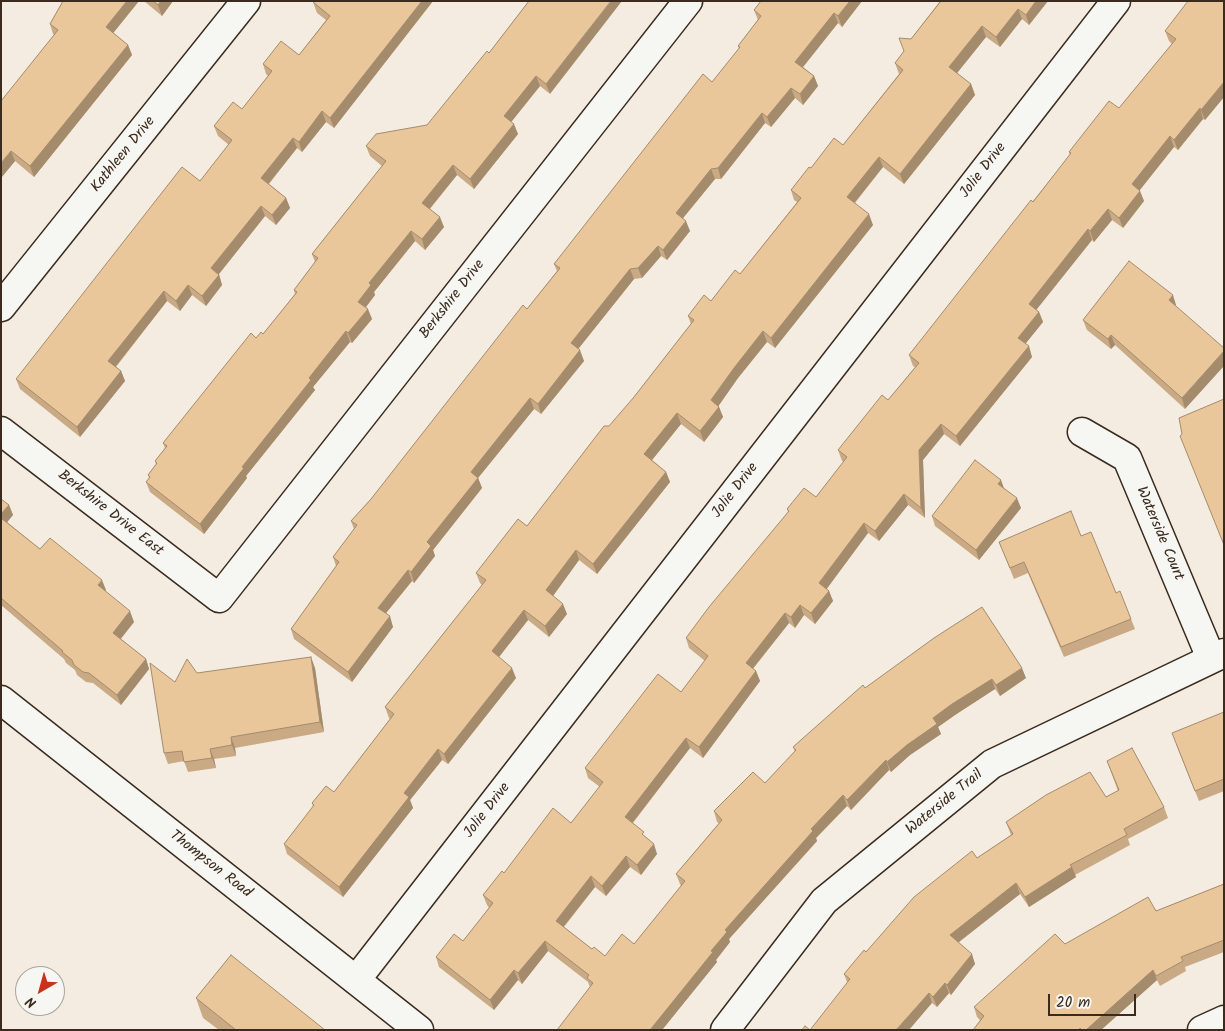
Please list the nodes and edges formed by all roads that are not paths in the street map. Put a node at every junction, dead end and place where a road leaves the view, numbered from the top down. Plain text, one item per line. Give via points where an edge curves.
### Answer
1 (246, 1) edge
2 (688, 1) edge
3 (1116, 1) edge
4 (1, 307) edge
5 (1, 431) edge
6 (1082, 432) dead end
7 (219, 598) joint
8 (1217, 656) edge
9 (1, 700) edge
10 (356, 980) junction
11 (1224, 1020) edge
12 (419, 1030) edge
13 (725, 1030) edge
14 (1202, 1030) edge

1 - 4 street, Kathleen Drive
2 - 7 street, Berkshire Drive
3 - 10 street, Jolie Drive
5 - 7 street, Berkshire Drive East
6 - 8 street, Waterside Court via 1127,458
8 - 13 street, Waterside Trail via 992,764 824,901
9 - 10 street, Thompson Road
10 - 12 street, Thompson Road
11 - 14 street

